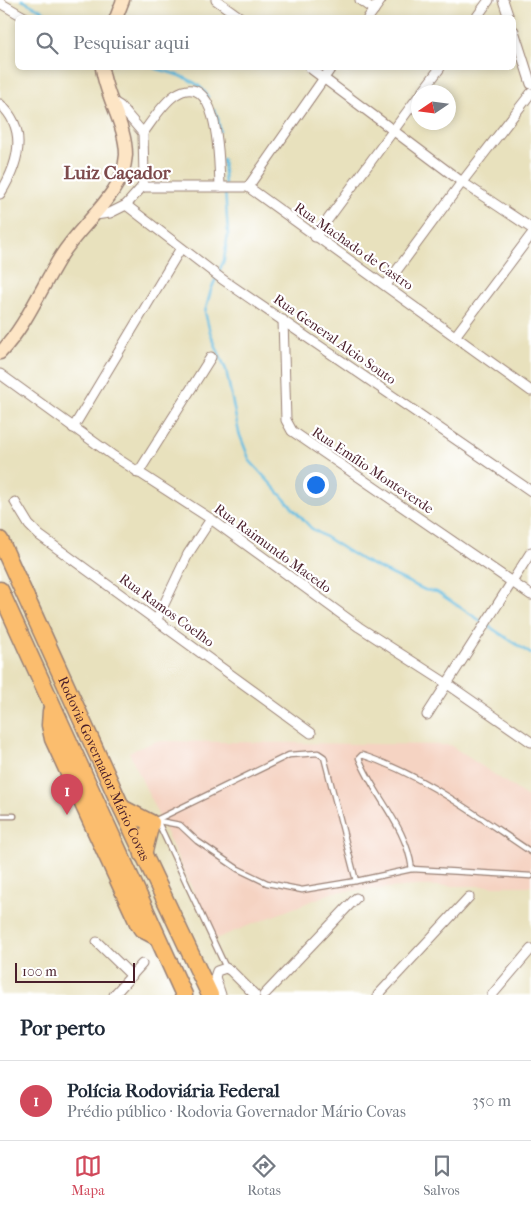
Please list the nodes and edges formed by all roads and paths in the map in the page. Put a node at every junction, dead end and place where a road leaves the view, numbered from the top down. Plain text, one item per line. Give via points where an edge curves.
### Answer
1 (122, 0) edge
2 (216, 0) edge
3 (360, 0) edge
4 (381, 0) edge
5 (489, 0) edge
6 (503, 0) edge
7 (0, 3) edge
8 (371, 14) edge
9 (21, 15) edge
10 (117, 15) edge
11 (237, 15) edge
12 (478, 15) edge
13 (508, 15) edge
14 (516, 37) edge
15 (102, 70) edge
16 (313, 70) edge
17 (329, 70) edge
18 (438, 70) edge
19 (324, 77) junction
20 (531, 84) edge
21 (427, 85) edge
22 (531, 93) edge
23 (109, 99) junction
24 (0, 104) edge
25 (411, 107) edge
26 (394, 130) junction
27 (143, 133) junction
28 (462, 182) junction
29 (142, 187) junction
30 (224, 187) junction
31 (248, 187) junction
32 (0, 194) edge
33 (126, 205) junction
34 (95, 215) junction
35 (531, 228) edge
36 (531, 235) edge
37 (316, 237) junction
38 (181, 248) junction
39 (386, 285) junction
40 (282, 320) junction
41 (456, 335) junction
42 (0, 353) edge
43 (211, 357) dead end
44 (0, 374) edge
45 (530, 388) edge
46 (74, 428) junction
47 (138, 473) junction
48 (531, 491) edge
49 (15, 502) dead end
50 (211, 519) junction
51 (0, 540) edge
52 (531, 552) edge
53 (512, 581) junction
54 (0, 590) edge
55 (531, 595) edge
56 (156, 619) junction
57 (446, 683) junction
58 (427, 715) dead end
59 (311, 733) dead end
60 (531, 742) edge
61 (122, 808) junction
62 (0, 816) edge
63 (14, 816) dead end
64 (154, 822) junction
65 (531, 852) edge
66 (143, 855) junction
67 (412, 869) junction
68 (531, 876) edge
69 (356, 881) junction
70 (469, 897) dead end
71 (356, 898) dead end
72 (97, 942) dead end
73 (531, 949) edge
74 (142, 964) dead end
75 (226, 968) junction
76 (132, 976) junction
77 (216, 993) edge
78 (114, 995) edge
79 (184, 995) edge
80 (255, 995) edge
81 (264, 995) edge
82 (378, 995) edge
83 (492, 995) edge

1 - 10 street
2 - 11 street
3 - 8 street
4 - 8 street
5 - 12 street
6 - 13 street
7 - 9 street
14 - 20 street
15 - 23 street
16 - 19 street
17 - 19 street
18 - 21 street
19 - 26 street
19 - 31 street
22 - 28 street
23 - 27 street via 120,106
23 - 34 street via 122,130 125,166 114,190
24 - 32 street via 16,125 19,148 11,176
25 - 26 street
26 - 28 street
26 - 37 street
27 - 29 street via 145,168
27 - 30 street via 176,95 191,91 202,94 212,110 216,125
28 - 35 street
28 - 39 street
29 - 30 street
29 - 33 street
30 - 31 street
31 - 37 street, Rua Machado de Castro
33 - 34 street via 110,213
33 - 38 street, Rua General Alcio Souto
34 - 42 street via 77,232 16,334
36 - 41 street
37 - 39 street, Rua Machado de Castro
38 - 40 street, Rua General Alcio Souto
38 - 46 street
39 - 41 street, Rua Machado de Castro
40 - 48 street, Rua General Alcio Souto
40 - 53 street, Rua Emílio Monteverde via 286,420 292,431
41 - 45 street, Rua Machado de Castro
43 - 47 street
44 - 46 street, Rua Raimundo Macedo
46 - 47 street, Rua Raimundo Macedo
47 - 50 street, Rua Raimundo Macedo
49 - 56 street, Rua Ramos Coelho via 39,535
50 - 56 street via 188,554
50 - 57 street, Rua Raimundo Macedo via 359,627
51 - 61 highway, Rodovia Governador Mário Covas
52 - 53 street
53 - 55 street, Rua Emílio Monteverde
53 - 57 street
54 - 79 highway, Rodovia Governador Mário Covas
56 - 59 street, Rua Ramos Coelho
57 - 58 street
57 - 60 street, Rua Raimundo Macedo
61 - 64 highway
61 - 66 highway, Rodovia Governador Mário Covas
62 - 63 lane
64 - 66 highway
64 - 69 lane via 180,825 238,869 267,883 302,890
64 - 69 lane via 289,755 322,754
64 - 75 lane
65 - 67 lane via 434,788 382,761 362,755 359,758 364,770 409,848
66 - 77 highway, Rodovia Governador Mário Covas
67 - 68 lane
67 - 69 lane
70 - 82 street
71 - 81 street
72 - 76 street
73 - 83 street
74 - 76 street
75 - 77 street via 217,971
75 - 80 street
76 - 78 street

